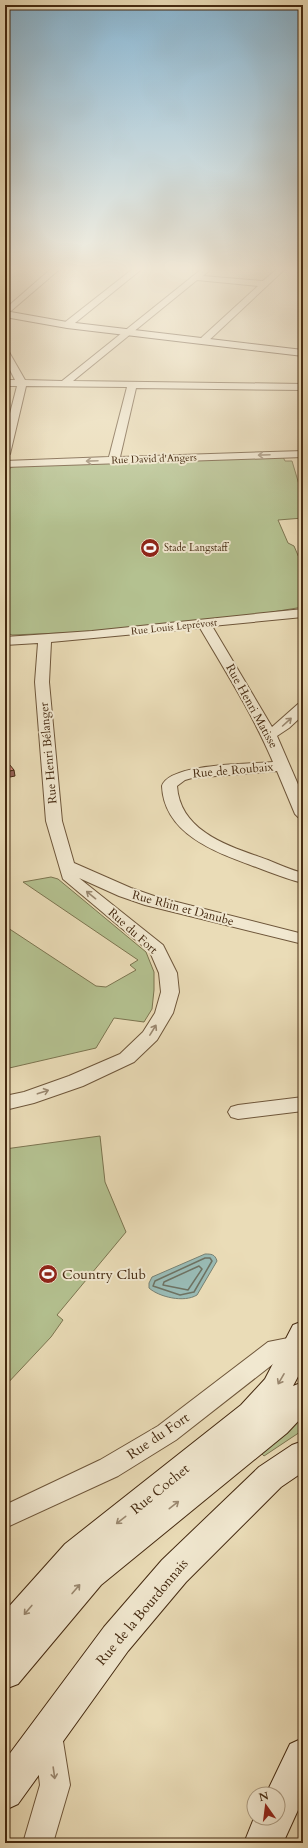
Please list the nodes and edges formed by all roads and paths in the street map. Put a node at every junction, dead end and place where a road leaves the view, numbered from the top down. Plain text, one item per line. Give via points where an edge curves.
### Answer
1 (6, 354) edge
2 (101, 354) edge
3 (5, 383) edge
4 (22, 384) junction
5 (64, 384) junction
6 (132, 385) junction
7 (303, 387) edge
8 (5, 454) edge
9 (303, 454) edge
10 (114, 460) junction
11 (5, 464) edge
12 (302, 616) edge
13 (204, 624) junction
14 (45, 639) junction
15 (5, 641) edge
16 (303, 707) edge
17 (269, 735) junction
18 (283, 766) junction
19 (303, 814) edge
20 (67, 866) junction
21 (303, 878) edge
22 (303, 939) edge
23 (5, 1103) edge
24 (303, 1104) edge
25 (238, 1112) dead end
26 (301, 1340) edge
27 (303, 1395) edge
28 (303, 1455) edge
29 (5, 1517) edge
30 (5, 1637) edge
31 (5, 1672) edge
32 (48, 1734) junction
33 (303, 1757) edge
34 (5, 1791) edge
35 (286, 1793) edge
36 (270, 1826) edge
37 (38, 1843) edge
38 (263, 1843) edge

1 - 4 street
2 - 5 street
3 - 4 street
4 - 5 street
4 - 8 street
5 - 6 street
6 - 7 street
6 - 10 street
9 -> 10 street, Rue David d'Angers
10 -> 11 street, Rue David d'Angers
12 - 13 street, Rue Louis Leprévost
13 - 14 street, Rue Louis Leprévost
13 - 17 street, Rue Henri Matisse
14 - 15 street, Rue Louis Leprévost
14 - 20 street, Rue Henri Bélanger via 42,682 54,821
17 -> 16 street
17 - 18 street, Rue Henri Matisse
18 - 19 street, Rue Henri Matisse
18 - 21 street, Rue de Roubaix via 192,773 173,780 169,789 172,803 197,834 219,848
20 - 22 street, Rue Rhin et Danube via 124,892 151,901
23 -> 20 street, Rue du Fort via 76,1081 127,1058 150,1036 164,1013 170,992 168,973 157,949 75,883
24 - 25 street
26 - 29 street, Rue du Fort via 276,1349 167,1433 109,1468
26 -> 30 street, Rue Cochet via 276,1388 252,1414 77,1555
31 -> 27 street, Rue Cochet via 89,1574 276,1424
28 - 32 street, Rue de la Bourdonnais via 270,1477 174,1571 116,1639
32 - 34 street, Rue de la Bourdonnais
32 -> 37 street via 55,1785
33 - 35 street
36 - 38 street

